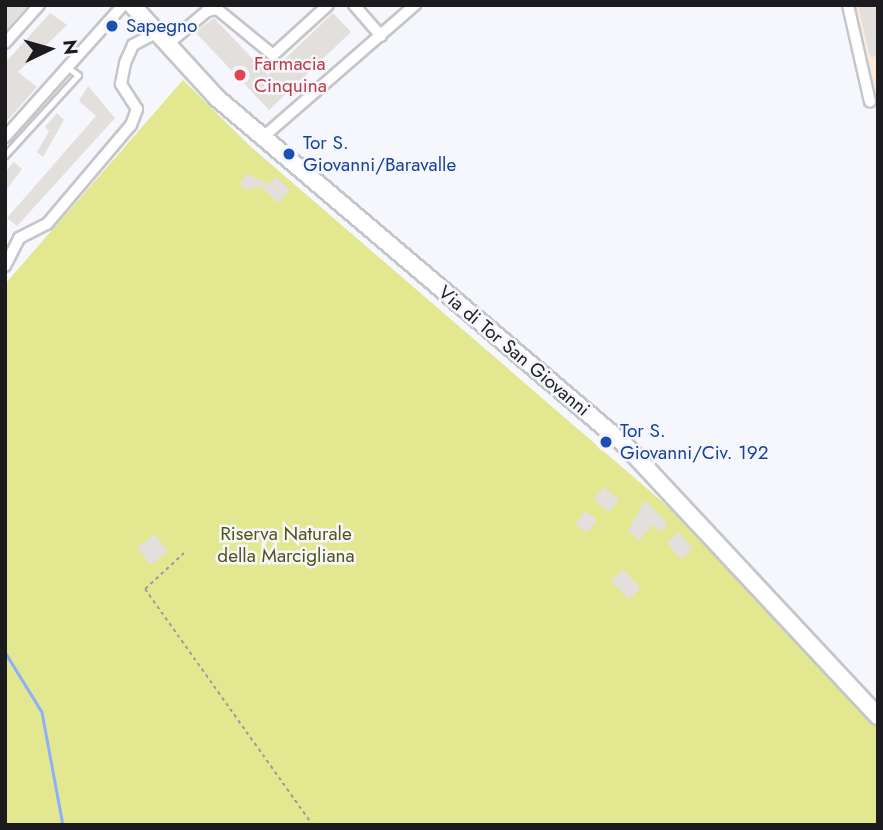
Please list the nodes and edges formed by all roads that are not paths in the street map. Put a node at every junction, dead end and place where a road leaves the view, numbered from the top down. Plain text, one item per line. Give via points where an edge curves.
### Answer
1 (39, 5) edge
2 (123, 5) edge
3 (132, 5) edge
4 (328, 5) edge
5 (354, 5) edge
6 (415, 5) edge
7 (848, 5) edge
8 (381, 36) junction
9 (162, 38) junction
10 (5, 43) edge
11 (66, 66) junction
12 (870, 102) dead end
13 (5, 137) edge
14 (262, 138) junction
15 (5, 155) edge
16 (5, 266) edge
17 (878, 716) edge

1 - 10 street
2 - 11 street
3 - 9 street, Via di Tor San Giovanni
4 - 9 street via 272,55 217,9
5 - 8 street
6 - 8 street
7 - 12 street
8 - 14 street
9 - 14 street, Via di Tor San Giovanni
9 - 16 street via 133,45 125,63 121,84 137,108 131,125 47,223 19,238
11 - 13 street
11 - 15 lane via 78,75
14 - 17 street, Via di Tor San Giovanni via 624,444

